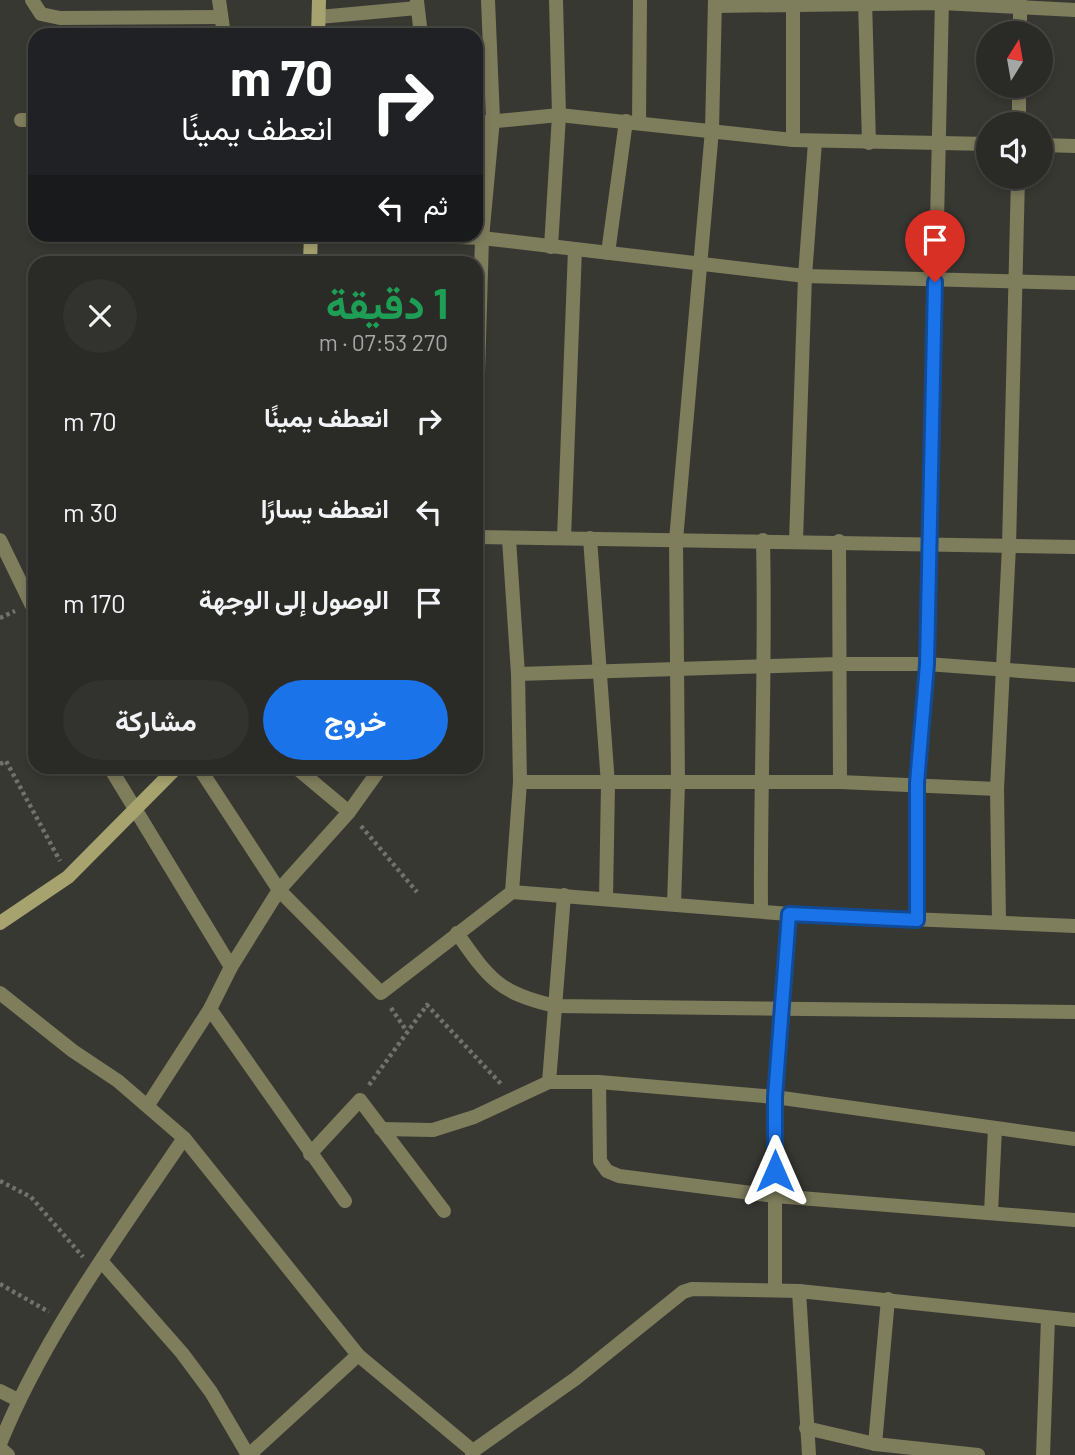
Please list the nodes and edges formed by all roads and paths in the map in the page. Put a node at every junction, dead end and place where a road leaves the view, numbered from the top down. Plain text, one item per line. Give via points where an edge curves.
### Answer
1 (32, 0) edge
2 (219, 0) edge
3 (319, 0) edge
4 (488, 0) edge
5 (556, 0) edge
6 (640, 0) edge
7 (793, 1) edge
8 (942, 1) edge
9 (866, 2) edge
10 (715, 3) edge
11 (417, 4) edge
12 (1020, 4) edge
13 (1075, 10) edge
14 (220, 17) junction
15 (319, 17) junction
16 (222, 28) edge
17 (318, 28) edge
18 (420, 28) edge
19 (559, 115) junction
20 (493, 119) junction
21 (483, 121) edge
22 (632, 122) junction
23 (712, 130) junction
24 (793, 140) junction
25 (815, 142) junction
26 (939, 143) junction
27 (869, 144) junction
28 (976, 144) edge
29 (1053, 145) edge
30 (1075, 146) edge
31 (1017, 189) edge
32 (483, 228) edge
33 (483, 239) edge
34 (551, 247) junction
35 (575, 249) junction
36 (608, 253) junction
37 (699, 264) junction
38 (806, 276) junction
39 (935, 282) junction
40 (1075, 283) edge
41 (1014, 284) junction
42 (483, 537) edge
43 (564, 538) junction
44 (590, 538) junction
45 (509, 539) junction
46 (0, 540) edge
47 (676, 540) junction
48 (763, 540) junction
49 (796, 541) junction
50 (839, 541) junction
51 (929, 543) junction
52 (1009, 546) junction
53 (1075, 547) edge
54 (28, 598) edge
55 (766, 664) junction
56 (838, 664) junction
57 (927, 664) junction
58 (678, 670) junction
59 (1001, 670) junction
60 (601, 673) junction
61 (518, 674) junction
62 (1075, 675) edge
63 (0, 764) edge
64 (114, 774) edge
65 (170, 774) edge
66 (203, 774) edge
67 (304, 774) edge
68 (376, 774) edge
69 (520, 782) junction
70 (839, 782) junction
71 (917, 783) junction
72 (608, 784) junction
73 (678, 784) junction
74 (760, 784) junction
75 (997, 789) junction
76 (134, 810) junction
77 (349, 812) junction
78 (68, 877) junction
79 (279, 890) junction
80 (417, 892) dead end
81 (512, 892) junction
82 (564, 895) junction
83 (606, 899) junction
84 (674, 904) junction
85 (761, 910) junction
86 (789, 914) junction
87 (917, 920) junction
88 (999, 921) junction
89 (0, 923) edge
90 (1075, 926) edge
91 (457, 933) junction
92 (231, 967) junction
93 (0, 993) edge
94 (381, 993) junction
95 (555, 1006) junction
96 (210, 1009) junction
97 (783, 1010) junction
98 (1075, 1012) edge
99 (406, 1030) junction
100 (549, 1082) junction
101 (599, 1082) junction
102 (775, 1097) junction
103 (515, 1098) junction
104 (360, 1100) junction
105 (148, 1105) junction
106 (995, 1128) junction
107 (381, 1129) junction
108 (184, 1138) junction
109 (1075, 1139) edge
110 (310, 1154) junction
111 (0, 1181) edge
112 (775, 1196) junction
113 (345, 1201) dead end
114 (444, 1211) dead end
115 (991, 1213) junction
116 (1075, 1220) edge
117 (99, 1267) junction
118 (0, 1284) edge
119 (775, 1289) junction
120 (799, 1291) junction
121 (888, 1299) junction
122 (1048, 1318) junction
123 (1075, 1320) edge
124 (65, 1321) junction
125 (358, 1355) junction
126 (0, 1391) edge
127 (18, 1400) junction
128 (806, 1428) junction
129 (875, 1444) junction
130 (0, 1446) edge
131 (472, 1453) edge
132 (8, 1455) edge
133 (248, 1455) edge
134 (809, 1455) edge
135 (978, 1455) edge
136 (1044, 1455) edge

1 - 14 street via 41,14 60,18
2 - 14 street
3 - 15 street
4 - 20 street
5 - 19 street
6 - 22 street
7 - 9 street
7 - 10 street
7 - 24 street
8 - 9 street
8 - 12 street
8 - 26 street
9 - 27 street
10 - 23 street
11 - 15 street
11 - 18 street
12 - 13 street
14 - 16 street
15 - 17 street
19 - 20 street
19 - 22 street
19 - 34 street
20 - 21 street
20 - 32 street
22 - 23 street
22 - 36 street
23 - 24 street
23 - 37 street
24 - 25 street
25 - 27 street
25 - 38 street
26 - 27 street
26 - 28 street
26 - 39 street
29 - 30 street
31 - 41 street
33 - 34 street
34 - 35 street
35 - 36 street
35 - 43 street
36 - 37 street
37 - 38 street
37 - 47 street
38 - 39 street
38 - 49 street
39 - 41 street
39 - 51 street
40 - 41 street
41 - 52 street
42 - 45 street
43 - 44 street
43 - 45 street
44 - 47 street
44 - 60 street
45 - 61 street
46 - 54 street
47 - 48 street
47 - 58 street
48 - 49 street
48 - 55 street
49 - 50 street
50 - 51 street
50 - 56 street
51 - 52 street
51 - 57 street
52 - 53 street
52 - 59 street
55 - 56 street
55 - 58 street
55 - 74 street
56 - 57 street
56 - 70 street
57 - 59 street
57 - 71 street
58 - 60 street
58 - 73 street
59 - 62 street
59 - 75 street
60 - 61 street
60 - 72 street
61 - 69 street
63 - 78 path via 6,761
64 - 76 street
65 - 76 street
66 - 79 street
67 - 77 street
68 - 77 street
69 - 72 street
69 - 81 street
70 - 71 street
70 - 74 street
71 - 75 street
71 - 87 street
72 - 73 street
72 - 83 street
73 - 74 street
73 - 84 street
74 - 85 street
75 - 88 street
76 - 78 street
76 - 92 street
77 - 79 street
77 - 80 path
78 - 89 street
79 - 92 street
79 - 94 street
81 - 82 street
81 - 91 street
82 - 83 street
82 - 95 street
83 - 84 street
84 - 85 street
85 - 86 street
86 - 87 street
86 - 97 street
87 - 88 street
88 - 90 street
91 - 94 street
91 - 95 street via 482,970 498,984 520,998
92 - 96 street
93 - 105 street
94 - 99 path
95 - 97 street
95 - 100 street
96 - 105 street
96 - 110 street
97 - 98 street
97 - 102 street
99 - 103 path via 427,1005
99 - 104 path
100 - 101 street
100 - 103 street
101 - 102 street
101 - 112 street via 600,1161 607,1171
102 - 106 street
102 - 112 street
103 - 107 street via 433,1130
104 - 107 street
104 - 110 street
105 - 108 street
106 - 109 street
106 - 115 street
107 - 114 street
108 - 117 street
108 - 125 street
110 - 113 street
111 - 117 path via 31,1197
112 - 115 street
112 - 119 street
115 - 116 street
117 - 124 street
117 - 133 street via 182,1353
118 - 124 path
119 - 120 street
119 - 131 street via 683,1292 575,1379
120 - 121 street
120 - 128 street
121 - 122 street
121 - 129 street
122 - 123 street
122 - 136 street
124 - 127 street
125 - 131 street
125 - 133 street
126 - 127 street
127 - 130 street
128 - 129 street
128 - 134 street
129 - 135 street
130 - 132 street

